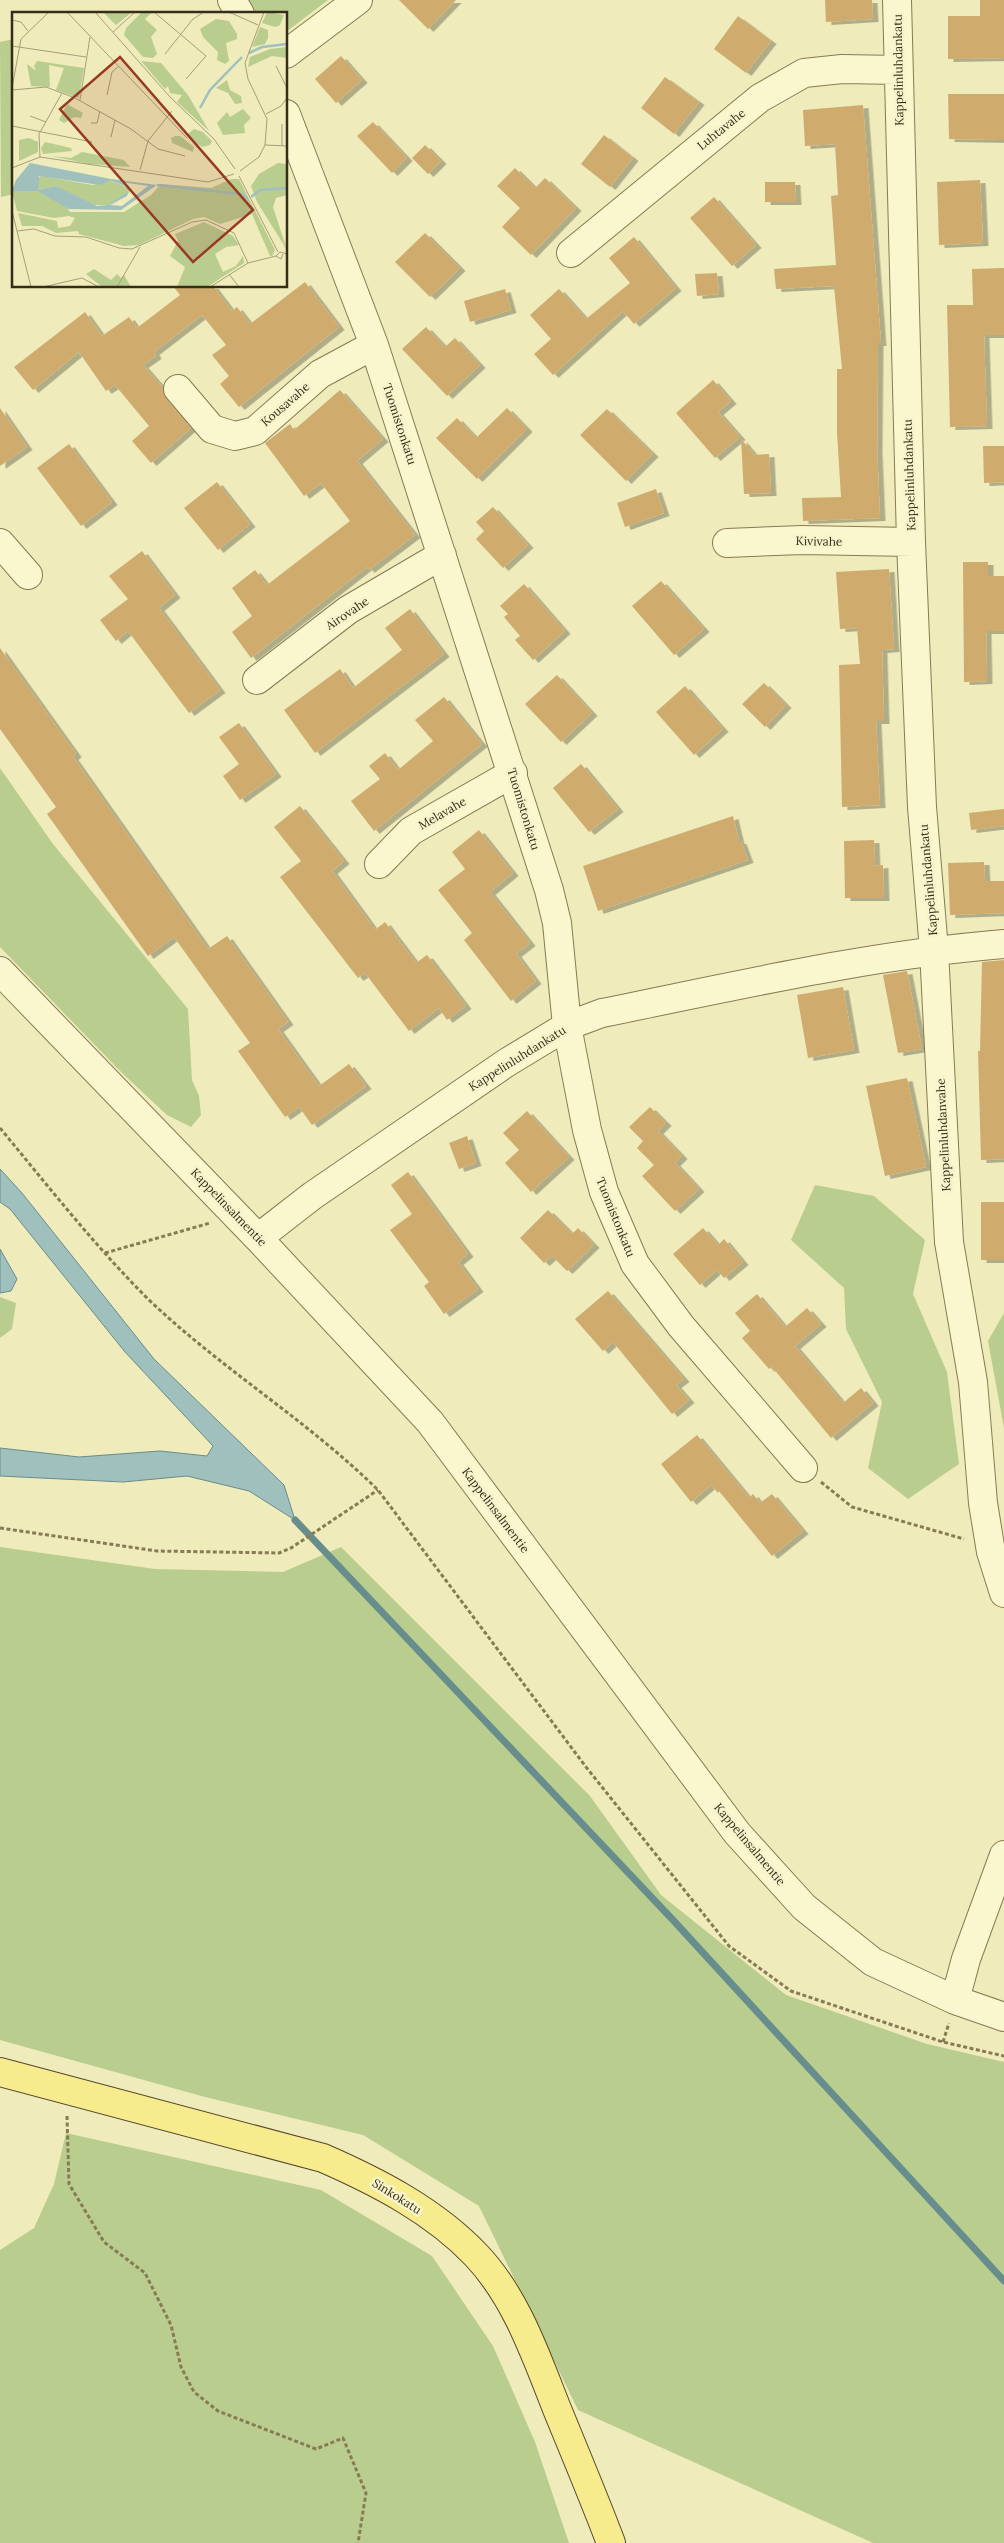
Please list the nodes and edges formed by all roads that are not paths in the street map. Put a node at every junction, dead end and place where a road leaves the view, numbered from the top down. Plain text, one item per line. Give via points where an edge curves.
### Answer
1 (232, 0) edge
2 (358, 0) edge
3 (897, 0) edge
4 (239, 12) edge
5 (288, 52) edge
6 (898, 70) junction
7 (288, 119) edge
8 (571, 253) dead end
9 (374, 345) junction
10 (178, 389) dead end
11 (911, 542) junction
12 (0, 543) edge
13 (728, 543) dead end
14 (442, 555) junction
15 (28, 575) dead end
16 (257, 680) dead end
17 (513, 773) junction
18 (379, 864) dead end
19 (1004, 944) edge
20 (934, 950) junction
21 (0, 971) edge
22 (567, 1026) junction
23 (258, 1238) junction
24 (803, 1468) road end
25 (1004, 1593) edge
26 (1004, 1855) edge
27 (955, 2000) junction
28 (1004, 2017) edge
29 (0, 2072) edge
30 (610, 2543) edge

1 - 4 street
2 - 5 street
3 - 6 street, Kappelinluhdankatu
6 - 8 street, Luhtavahe via 842,69 804,73 760,98
6 - 11 street, Kappelinluhdankatu
7 - 9 street, Tuomistonkatu
9 - 10 street, Kousavahe via 320,374 255,431 235,436 212,429
9 - 14 street, Tuomistonkatu
11 - 13 street, Kivivahe via 802,540
11 - 20 street, Kappelinluhdankatu via 922,807
12 - 15 street
14 - 16 street, Airovahe via 348,610
14 - 17 street, Tuomistonkatu
17 - 18 street, Melavahe via 411,831
17 - 22 street, Tuomistonkatu via 557,923
19 - 20 street, Kappelinluhdankatu
20 - 22 street, Kappelinluhdankatu via 846,963 602,1013
20 - 25 street, Kappelinluhdanvahe via 949,1242 974,1382 983,1503 991,1552
21 - 23 street, Kappelinsalmentie
22 - 23 street, Kappelinluhdankatu via 414,1124
22 - 24 street, Tuomistonkatu via 587,1130 604,1192 635,1264 681,1326
23 - 27 street, Kappelinsalmentie via 430,1422 737,1833 798,1900 873,1962
26 - 27 street via 966,1959
27 - 28 street, Kappelinsalmentie
29 - 30 main road, Sinkokatu via 323,2158 370,2179 451,2231 477,2256 504,2293 527,2336

